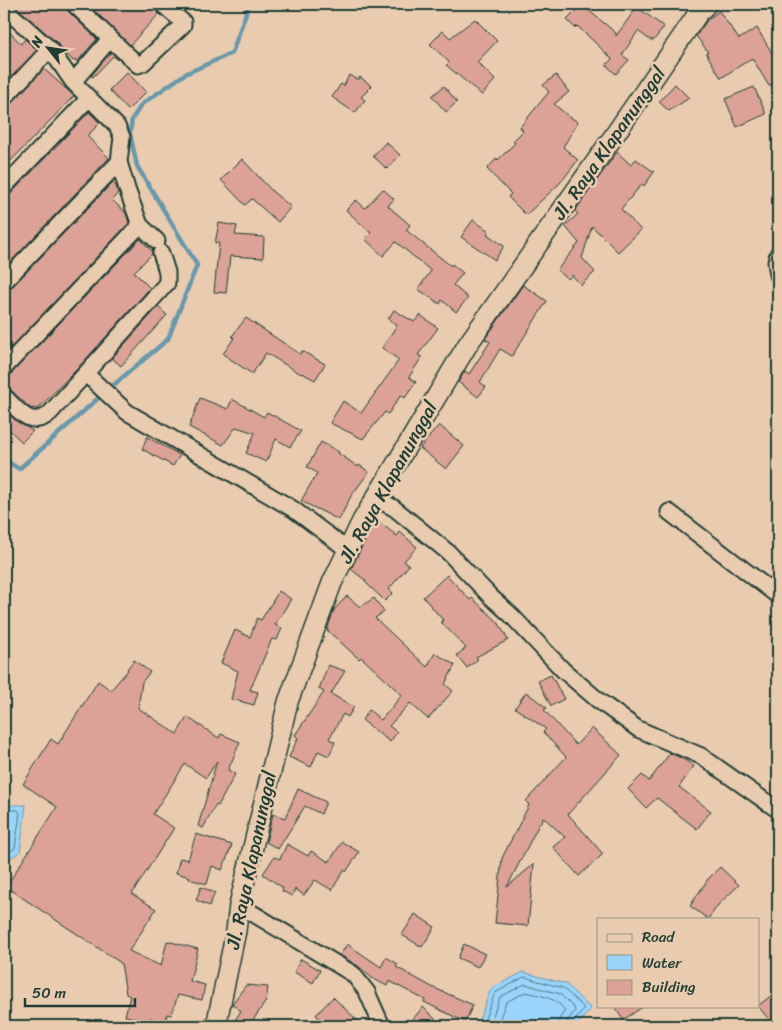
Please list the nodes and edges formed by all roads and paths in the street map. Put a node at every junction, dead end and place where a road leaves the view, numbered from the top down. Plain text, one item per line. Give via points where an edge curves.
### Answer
1 (74, 4) edge
2 (162, 4) edge
3 (707, 4) edge
4 (4, 10) edge
5 (110, 39) junction
6 (50, 49) junction
7 (73, 82) junction
8 (4, 98) edge
9 (89, 98) junction
10 (119, 162) junction
11 (4, 187) edge
12 (140, 225) junction
13 (778, 254) edge
14 (778, 275) edge
15 (4, 282) edge
16 (4, 368) edge
17 (91, 379) junction
18 (4, 396) edge
19 (375, 498) junction
20 (669, 512) dead end
21 (348, 550) junction
22 (778, 596) edge
23 (778, 810) edge
24 (239, 905) junction
25 (216, 1026) edge
26 (382, 1026) edge

1 - 5 street
2 - 5 street via 183,25 143,63 134,63
3 - 19 street, Jl. Raya Klapanunggal via 468,344
4 - 6 street
5 - 7 street
6 - 7 street
6 - 8 street
7 - 9 street
9 - 10 street via 117,126 122,138
9 - 11 street
10 - 12 street
10 - 15 street
12 - 16 street
12 - 17 street via 159,247 167,283
13 - 14 street
17 - 18 street via 39,420 22,414
17 - 21 street via 127,412 293,509
19 - 21 street, Jl. Raya Klapanunggal
19 - 23 street via 394,508 449,553 563,670 599,701 638,729 701,756
20 - 22 street
21 - 24 street, Jl. Raya Klapanunggal via 332,583 288,702
24 - 25 street, Jl. Raya Klapanunggal
24 - 26 street via 352,974 367,992

